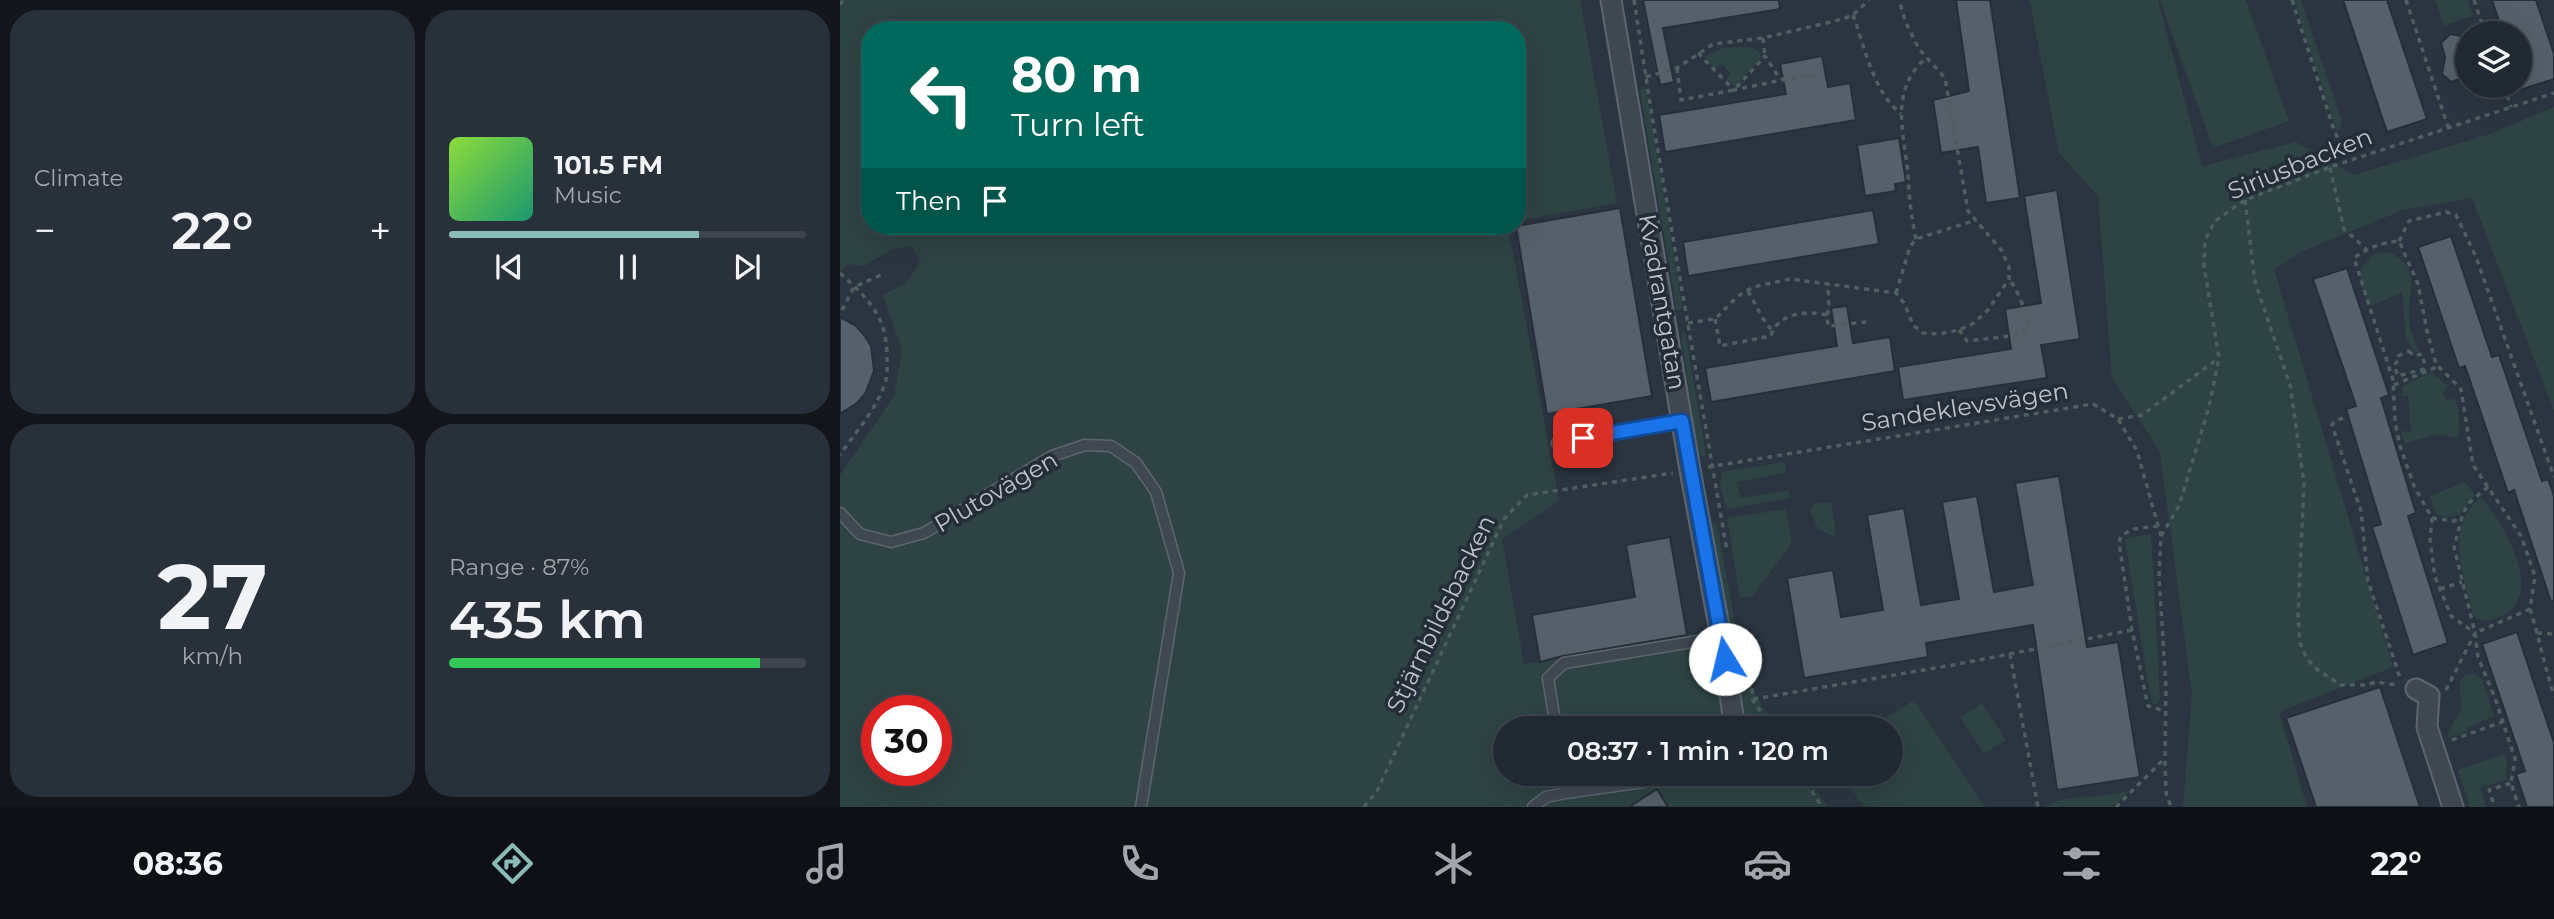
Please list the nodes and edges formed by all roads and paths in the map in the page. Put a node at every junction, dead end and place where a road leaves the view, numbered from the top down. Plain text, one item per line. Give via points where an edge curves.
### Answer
1 (843, 0) edge
2 (1611, 0) edge
3 (1634, 0) edge
4 (1869, 0) edge
5 (1899, 0) edge
6 (2292, 0) edge
7 (2406, 0) edge
8 (2474, 0) edge
9 (840, 5) edge
10 (1853, 15) junction
11 (2481, 21) edge
12 (1763, 38) junction
13 (1698, 53) junction
14 (1765, 56) junction
15 (1926, 58) junction
16 (1677, 68) junction
17 (1820, 74) dead end
18 (1646, 76) junction
19 (1784, 80) junction
20 (1734, 90) junction
21 (2554, 93) edge
22 (2508, 98) edge
23 (2511, 107) junction
24 (1901, 114) junction
25 (2448, 127) junction
26 (2348, 160) junction
27 (2330, 167) junction
28 (2245, 200) junction
29 (1976, 220) junction
30 (1916, 239) junction
31 (2399, 241) junction
32 (2366, 249) junction
33 (840, 274) edge
34 (881, 275) dead end
35 (2009, 279) junction
36 (1828, 284) junction
37 (855, 287) junction
38 (1748, 290) junction
39 (1896, 293) junction
40 (842, 310) dead end
41 (1827, 315) junction
42 (1715, 319) junction
43 (1867, 322) dead end
44 (1688, 323) junction
45 (1959, 330) junction
46 (1772, 331) junction
47 (2409, 351) joint
48 (2218, 358) junction
49 (2439, 366) junction
50 (2394, 385) junction
51 (2343, 418) dead end
52 (2118, 419) junction
53 (1682, 421) junction
54 (1558, 443) dead end
55 (840, 455) edge
56 (1712, 466) junction
57 (1690, 470) junction
58 (2554, 477) edge
59 (2488, 488) junction
60 (840, 513) edge
61 (2432, 518) junction
62 (2460, 519) junction
63 (2158, 526) junction
64 (2161, 536) junction
65 (1728, 557) dead end
66 (2462, 582) junction
67 (2440, 589) junction
68 (2530, 609) junction
69 (2132, 630) junction
70 (2476, 633) junction
71 (2538, 633) junction
72 (2554, 634) edge
73 (1731, 636) junction
74 (2010, 654) junction
75 (2416, 689) dead end
76 (2554, 696) edge
77 (1754, 699) junction
78 (1732, 705) junction
79 (2429, 710) junction
80 (2165, 711) junction
81 (1554, 716) edge
82 (1733, 716) edge
83 (1765, 716) edge
84 (2502, 722) junction
85 (2434, 747) junction
86 (2165, 758) junction
87 (2511, 783) junction
88 (1565, 786) edge
89 (1615, 786) edge
90 (1809, 786) edge
91 (1566, 793) junction
92 (2493, 802) dead end
93 (1141, 807) edge
94 (1364, 807) edge
95 (1533, 807) edge
96 (1822, 807) edge
97 (2038, 807) edge
98 (2116, 807) edge
99 (2171, 807) edge
100 (2453, 807) edge
101 (2519, 807) edge

1 - 9 path
2 - 53 street, Kvadrantgatan
3 - 18 path
4 - 10 path
5 - 15 path via 1912,37
6 - 26 path
7 - 25 path
8 - 11 path
10 - 12 path
10 - 24 path via 1871,69
12 - 13 path via 1713,44
12 - 14 path
13 - 16 path
13 - 20 path
14 - 19 path
14 - 20 path
15 - 24 path via 1911,76
15 - 29 path via 1945,78 1968,211
16 - 18 path
16 - 20 path via 1681,100
17 - 19 path
18 - 44 path
19 - 20 path
21 - 23 path, Siriusbacken
22 - 23 path
23 - 25 path, Siriusbacken
24 - 30 path
25 - 26 path, Siriusbacken
26 - 27 path, Siriusbacken
27 - 28 path, Siriusbacken
27 - 32 path via 2344,229
28 - 48 path, Siriusbacken via 2215,221 2205,240 2204,266
28 - 51 path via 2255,282 2290,385 2304,483 2300,643 2315,668 2341,685 2377,682 2403,686 2368,581 2361,512 2332,425
29 - 30 path
29 - 35 path via 2002,251
30 - 39 path
31 - 32 path
31 - 49 path via 2418,284
31 - 58 path via 2409,220 2446,212 2456,215 2476,257
32 - 50 path via 2354,258
33 - 37 path
34 - 37 path
35 - 45 path via 1988,310
35 - 45 path via 2019,296 2025,330 2019,335 1966,341
36 - 38 path via 1790,279
36 - 39 path
36 - 41 path
37 - 40 path
37 - 55 path via 876,310 887,333 887,373 876,401
38 - 42 path
38 - 46 path
39 - 45 path via 1913,325 1923,333
41 - 43 path via 1828,326
41 - 46 path via 1795,313
42 - 44 path
42 - 46 path via 1720,346 1771,336
44 - 56 path
47 - 47 path via 2398,356 2394,365 2398,376 2424,369 2422,354 2414,356
48 - 52 path via 2141,415
48 - 64 path, Siriusbacken via 2209,407 2179,506
49 - 50 path
49 - 59 path via 2461,389 2473,465
50 - 61 path via 2400,446
52 - 56 path, Sandeklevsvägen via 2093,404
52 - 63 path via 2137,451
53 - 54 lane
53 - 57 street, Kvadrantgatan
56 - 57 path, Stjärnbildsbacken
56 - 65 path
57 - 73 street, Kvadrantgatan
57 - 94 path, Stjärnbildsbacken via 1527,495 1520,500 1504,519 1377,791
59 - 62 path via 2470,502
59 - 68 path via 2521,536 2535,576
60 - 93 lane, Plutovägen via 860,534 891,542 924,533 1052,456 1085,445 1111,446 1136,463 1156,492 1180,573
61 - 62 path
61 - 67 path via 2430,540
62 - 66 path via 2454,547
63 - 64 path
63 - 69 path via 2134,529 2119,541
64 - 80 path
66 - 67 path
66 - 70 path
67 - 70 path via 2451,616
68 - 70 path
68 - 71 path
69 - 74 path
69 - 80 path via 2148,706
70 - 79 path via 2449,686
70 - 84 path via 2478,657
71 - 72 path
71 - 76 path
73 - 77 path
73 - 78 street, Kvadrantgatan
73 - 81 lane via 1564,663 1548,678
74 - 77 path
74 - 97 path
75 - 79 street via 2429,696
77 - 78 path
77 - 83 path
78 - 82 street, Kvadrantgatan
79 - 85 street via 2427,727
80 - 86 path
84 - 85 path
84 - 87 path via 2515,759
85 - 100 street
86 - 98 path
86 - 99 path
87 - 92 path via 2489,790
87 - 101 path
88 - 91 lane
89 - 91 lane
90 - 96 path
91 - 95 lane via 1546,797

